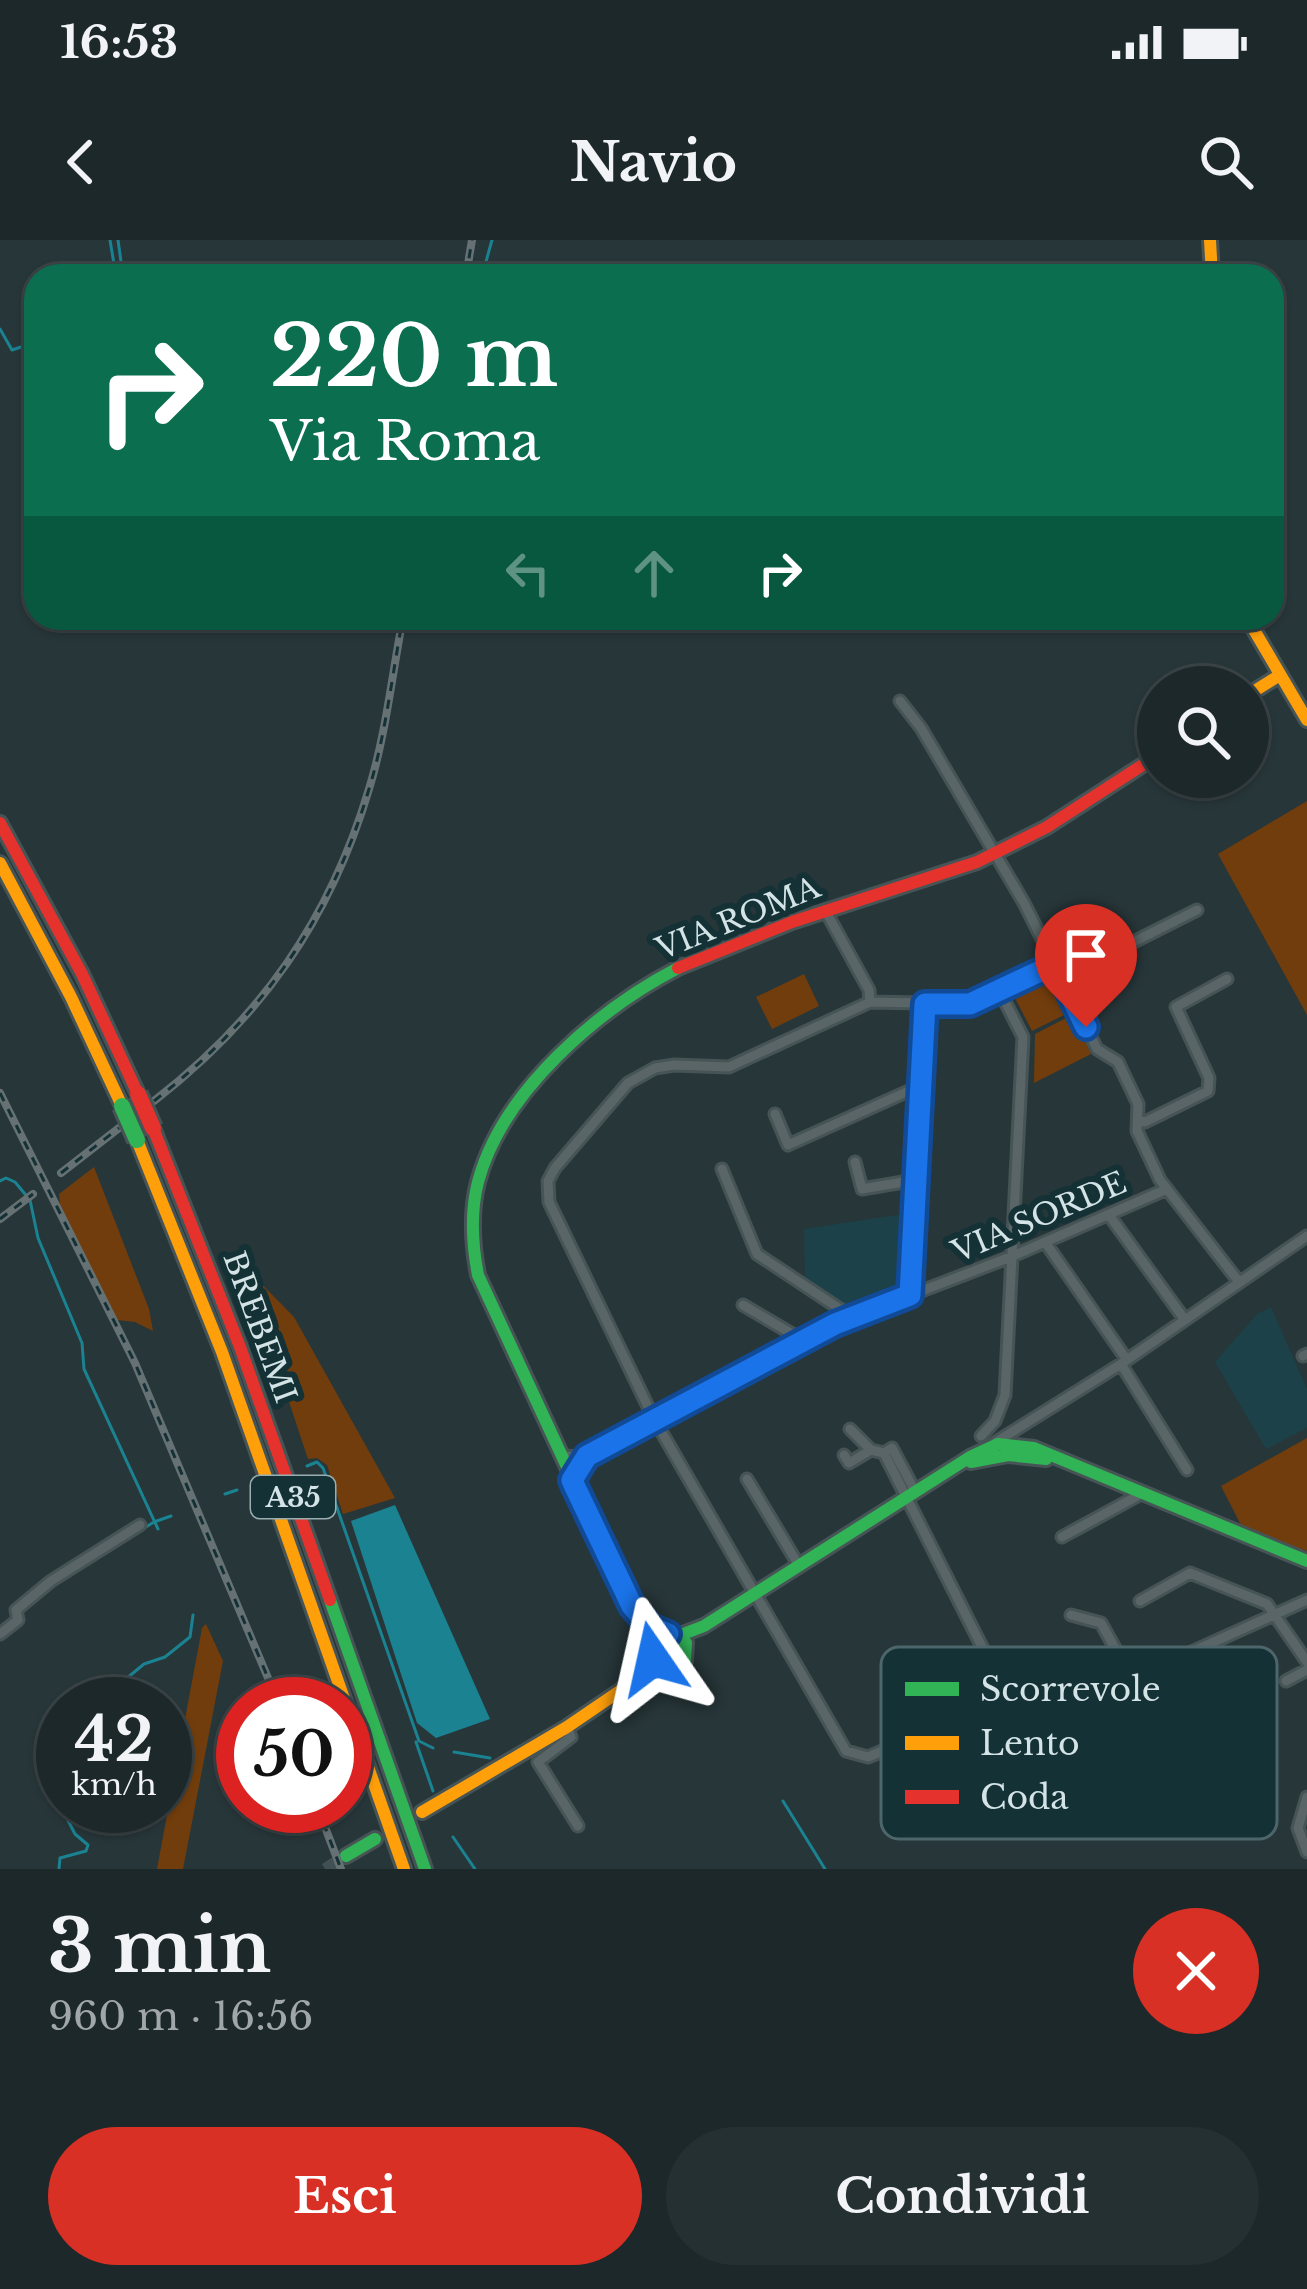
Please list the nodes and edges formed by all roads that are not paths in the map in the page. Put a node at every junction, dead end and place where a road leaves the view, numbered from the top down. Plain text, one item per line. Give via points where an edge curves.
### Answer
1 (1254, 630) edge
2 (1280, 675) junction
3 (1269, 682) edge
4 (900, 701) dead end
5 (1307, 720) edge
6 (1137, 769) edge
7 (0, 824) edge
8 (995, 853) junction
9 (0, 863) edge
10 (825, 910) junction
11 (1196, 910) dead end
12 (1055, 964) junction
13 (1062, 978) junction
14 (1227, 979) dead end
15 (999, 990) junction
16 (870, 1002) junction
17 (925, 1004) junction
18 (920, 1090) junction
19 (775, 1114) dead end
20 (1138, 1120) junction
21 (855, 1162) dead end
22 (722, 1168) dead end
23 (914, 1180) junction
24 (1167, 1189) junction
25 (1108, 1215) junction
26 (1307, 1236) edge
27 (1045, 1242) junction
28 (1012, 1256) junction
29 (1239, 1282) junction
30 (910, 1295) junction
31 (743, 1304) dead end
32 (852, 1317) junction
33 (1185, 1320) junction
34 (804, 1341) junction
35 (1124, 1362) junction
36 (654, 1419) junction
37 (1028, 1424) junction
38 (850, 1429) dead end
39 (998, 1446) junction
40 (1034, 1448) junction
41 (871, 1450) junction
42 (844, 1454) dead end
43 (561, 1456) junction
44 (587, 1456) junction
45 (1059, 1461) junction
46 (1187, 1470) dead end
47 (747, 1478) dead end
48 (572, 1480) junction
49 (1141, 1494) junction
50 (912, 1495) junction
51 (140, 1525) dead end
52 (1062, 1537) dead end
53 (1307, 1561) edge
54 (798, 1564) junction
55 (755, 1591) junction
56 (1140, 1600) dead end
57 (1307, 1600) edge
58 (1276, 1614) junction
59 (1071, 1615) dead end
60 (0, 1634) edge
61 (664, 1645) junction
62 (984, 1647) edge
63 (1114, 1647) edge
64 (1203, 1647) edge
65 (1307, 1666) edge
66 (1286, 1681) dead end
67 (567, 1727) junction
68 (881, 1751) edge
69 (1307, 1797) edge
70 (422, 1812) dead end
71 (578, 1826) dead end
72 (375, 1839) dead end
73 (1307, 1852) edge
74 (346, 1856) tunnel mouth
75 (404, 1869) edge
76 (425, 1869) edge

1 - 2 main road
2 - 3 main road
2 - 5 main road
4 - 8 street
6 - 8 main road, VIA ROMA
7 - 76 main road, BREBEMI / A35, bridge via 153,1128 240,1347
8 - 10 main road, VIA ROMA
8 - 12 street
9 - 75 main road, BREBEMI / A35, bridge via 137,1140 222,1352
10 - 16 street
10 - 43 main road, VIA ROMA via 624,998 574,1040 490,1143 473,1190 472,1248 488,1301
11 - 13 street
12 - 13 street
12 - 15 street
13 - 20 street via 1096,1049 1118,1062
14 - 20 street via 1176,1007 1208,1091
15 - 17 street via 970,1004
15 - 28 street via 1023,1037
16 - 17 street
16 - 36 street via 729,1067 674,1065 642,1074 548,1180 549,1202
17 - 18 street
18 - 19 street via 788,1145
18 - 23 street
20 - 24 street
21 - 23 street via 862,1189
22 - 32 street via 758,1254
23 - 30 street
24 - 25 street, VIA SORDE
24 - 29 street
25 - 27 street, VIA SORDE
25 - 33 street
26 - 29 street
27 - 28 street, VIA SORDE
27 - 35 street
28 - 30 street, VIA SORDE
28 - 39 street
29 - 33 street
30 - 32 street, VIA SORDE
31 - 34 street
32 - 34 street, VIA SORDE
33 - 35 street
34 - 36 street, VIA SORDE
35 - 37 street
35 - 46 street
36 - 44 street
36 - 55 street
37 - 39 street
37 - 40 street
38 - 41 street
39 - 40 main road
39 - 45 main road
39 - 50 main road
40 - 45 main road
41 - 42 street via 849,1462
41 - 50 street via 892,1448
43 - 44 street
43 - 48 main road, VIA ROMA
44 - 48 street
45 - 49 main road
47 - 54 street
48 - 61 main road, VIA ROMA via 632,1606
49 - 52 street
49 - 53 main road
50 - 54 main road
50 - 62 street
51 - 60 street via 50,1580
54 - 55 main road
55 - 61 main road
55 - 68 street via 846,1751
56 - 58 street via 1190,1573
57 - 58 street
58 - 64 street
58 - 65 street
59 - 63 street via 1101,1623
61 - 67 main road via 635,1680
65 - 66 street
67 - 70 main road
67 - 71 street via 564,1746 538,1762
69 - 73 street via 1298,1828
72 - 74 main road

